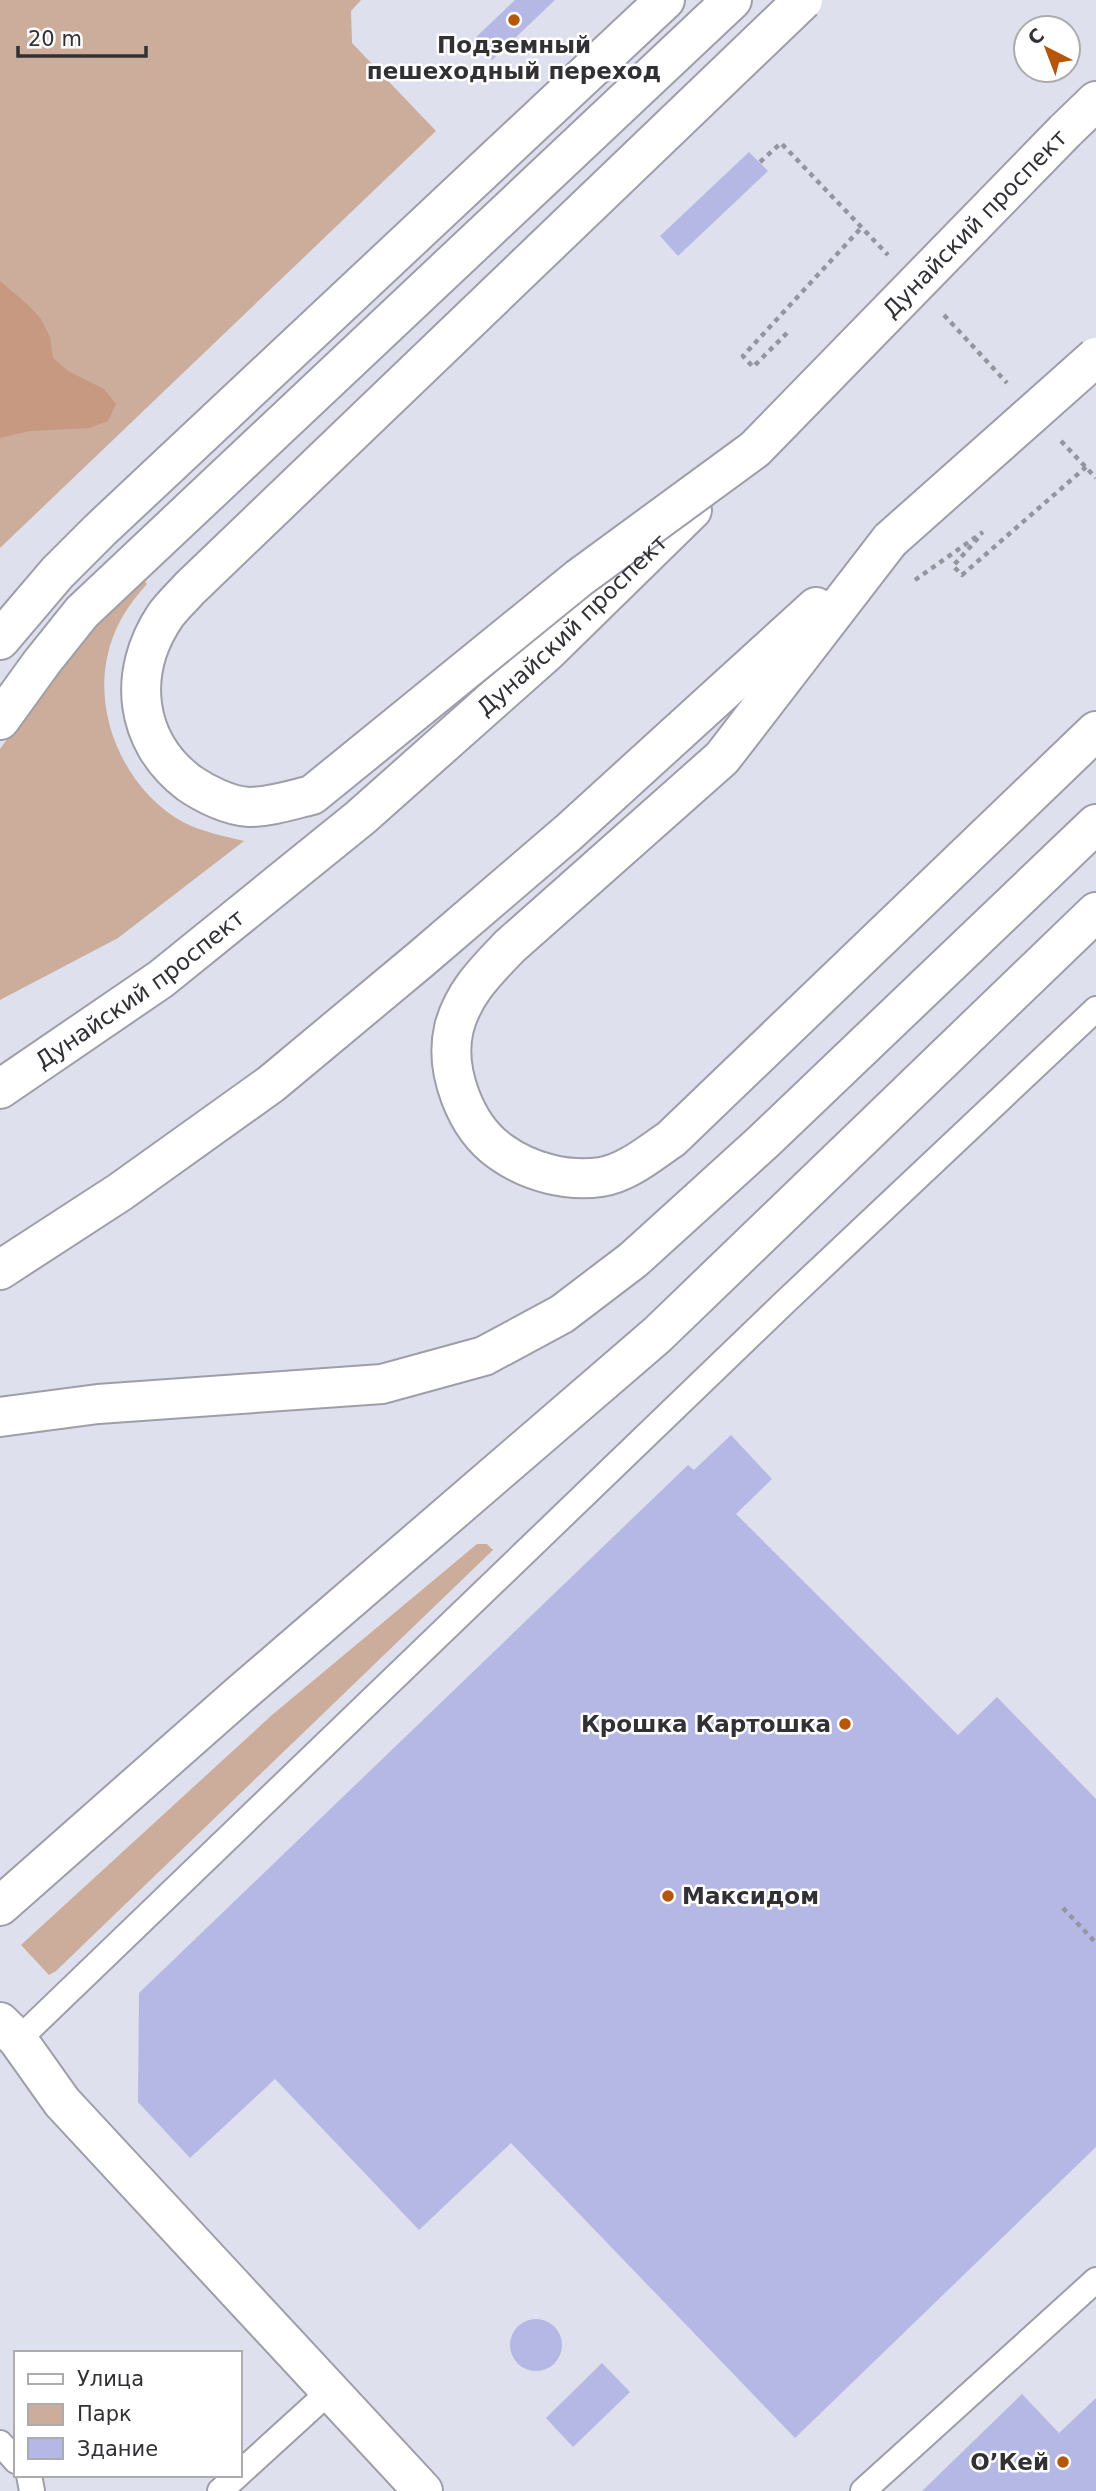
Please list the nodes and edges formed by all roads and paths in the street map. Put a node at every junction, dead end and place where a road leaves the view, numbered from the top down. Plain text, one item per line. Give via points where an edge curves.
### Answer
1 (665, 0) edge
2 (732, 0) edge
3 (803, 0) edge
4 (1096, 101) edge
5 (760, 162) dead end
6 (862, 227) junction
7 (890, 257) dead end
8 (937, 307) dead end
9 (787, 332) dead end
10 (1096, 356) edge
11 (1011, 387) dead end
12 (1058, 437) dead end
13 (755, 449) junction
14 (1086, 467) junction
15 (1096, 478) edge
16 (890, 540) junction
17 (909, 584) dead end
18 (0, 640) edge
19 (0, 720) edge
20 (1096, 732) edge
21 (1096, 824) edge
22 (1096, 912) edge
23 (1096, 1009) edge
24 (0, 1090) edge
25 (0, 1270) edge
26 (0, 1417) edge
27 (0, 1906) edge
28 (1063, 1908) dead end
29 (1096, 1942) edge
30 (9, 2031) edge
31 (1096, 2280) edge
32 (330, 2391) junction
33 (0, 2443) edge
34 (14, 2459) edge
35 (242, 2471) edge
36 (236, 2477) edge
37 (220, 2491) edge
38 (423, 2491) edge
39 (863, 2491) edge

1 - 18 main road via 100,530
2 - 19 main road via 82,612
3 - 13 main road, bridge via 190,588 166,615 144,663 142,713 148,734 175,772 214,797 245,807 312,795 579,578
4 - 13 main road, Дунайский проспект, bridge
5 - 6 path via 780,142
6 - 7 path
6 - 9 path via 743,356 753,367
8 - 11 path
10 - 16 main road, bridge
12 - 14 path
13 - 24 main road, Дунайский проспект, bridge via 548,651 360,818 161,979
14 - 15 path
14 - 17 path via 962,575 954,566 983,532
16 - 20 main road via 722,758 510,946 469,992 454,1030 451,1056 456,1083 478,1129 499,1150 549,1174 604,1177 636,1163 671,1139
16 - 25 main road via 569,832 271,1084 120,1192
21 - 26 main road via 763,1142 632,1260 562,1314 484,1356 382,1384 98,1404
22 - 27 main road via 657,1335
23 - 30 lane
28 - 29 path
30 - 32 main road via 62,2102
31 - 39 lane
32 - 35 lane
32 - 38 main road
33 - 34 lane
36 - 37 lane

